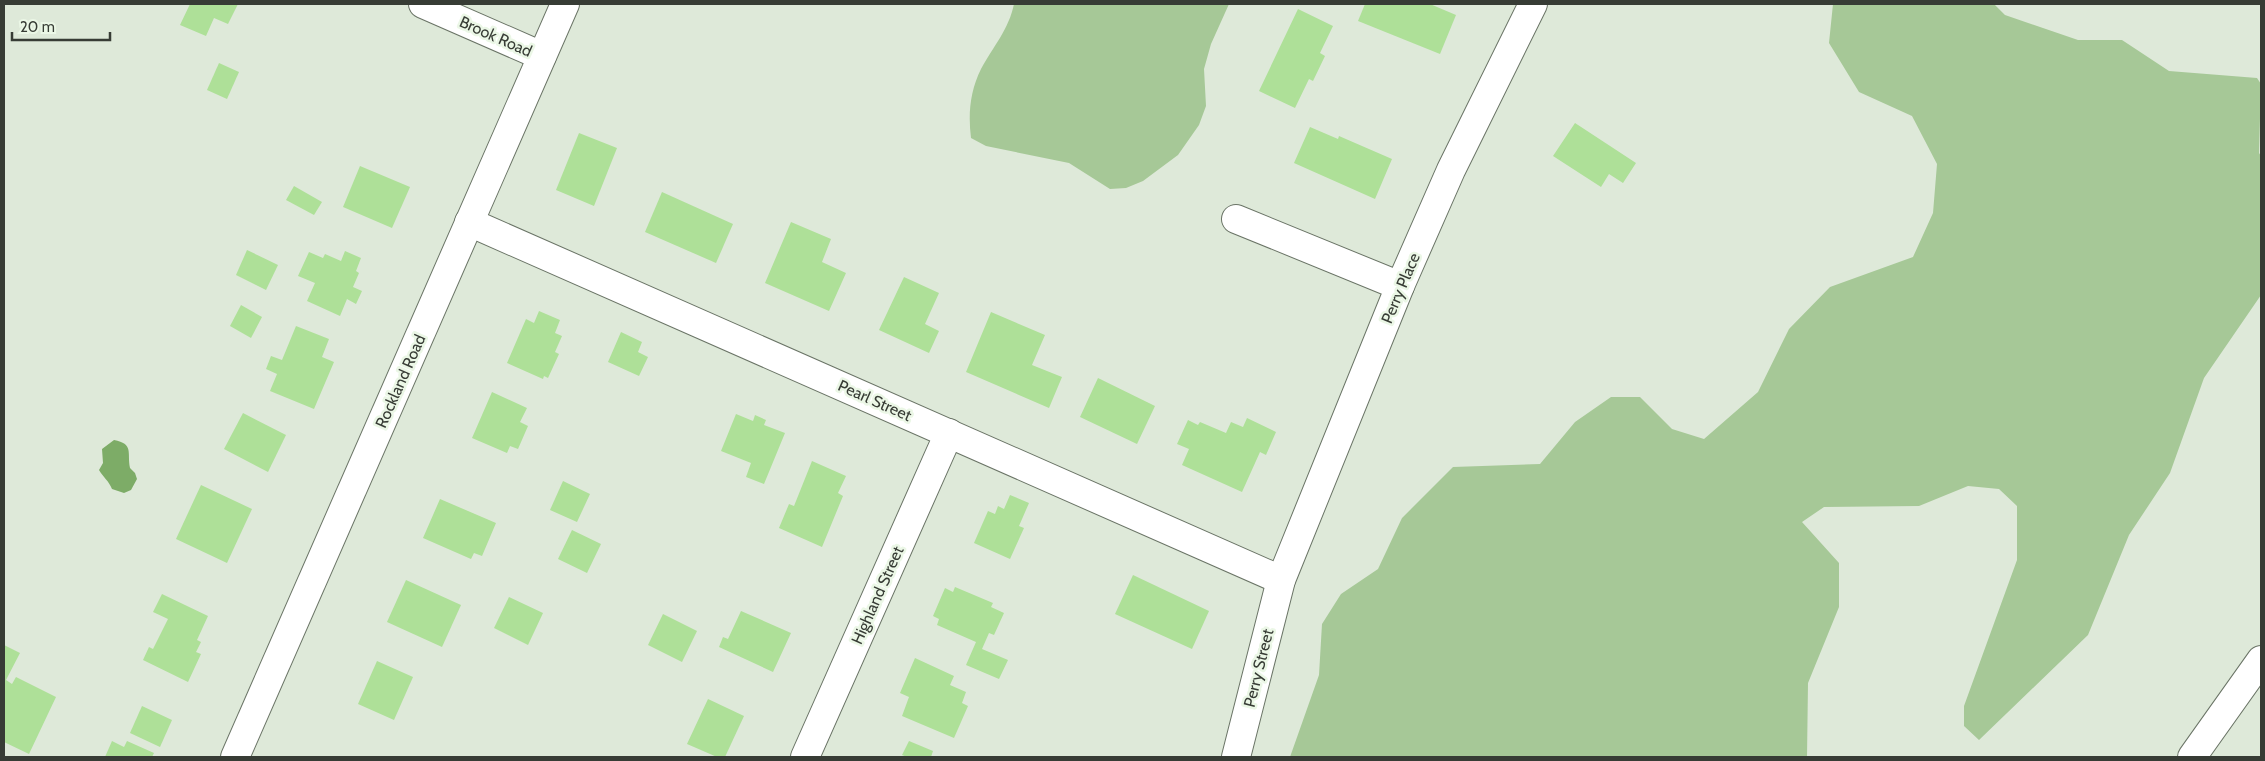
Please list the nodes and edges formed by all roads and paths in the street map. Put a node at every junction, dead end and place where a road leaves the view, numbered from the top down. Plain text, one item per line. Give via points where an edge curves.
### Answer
1 (422, 4) edge
2 (565, 4) edge
3 (1533, 4) edge
4 (542, 56) junction
5 (1236, 218) dead end
6 (470, 222) junction
7 (1400, 286) junction
8 (949, 433) junction
9 (1281, 580) junction
10 (2261, 660) edge
11 (235, 757) edge
12 (805, 757) edge
13 (1236, 757) edge
14 (2192, 757) edge

1 - 4 main road, Brook Road
2 - 4 main road, Rockland Road
3 - 7 main road, Perry Place via 1451,170
4 - 6 main road, Rockland Road
5 - 7 main road
6 - 8 main road, Pearl Street
6 - 11 main road, Rockland Road
7 - 9 main road, Perry Place
8 - 9 main road, Pearl Street
8 - 12 main road, Highland Street
9 - 13 main road, Perry Street
10 - 14 main road

